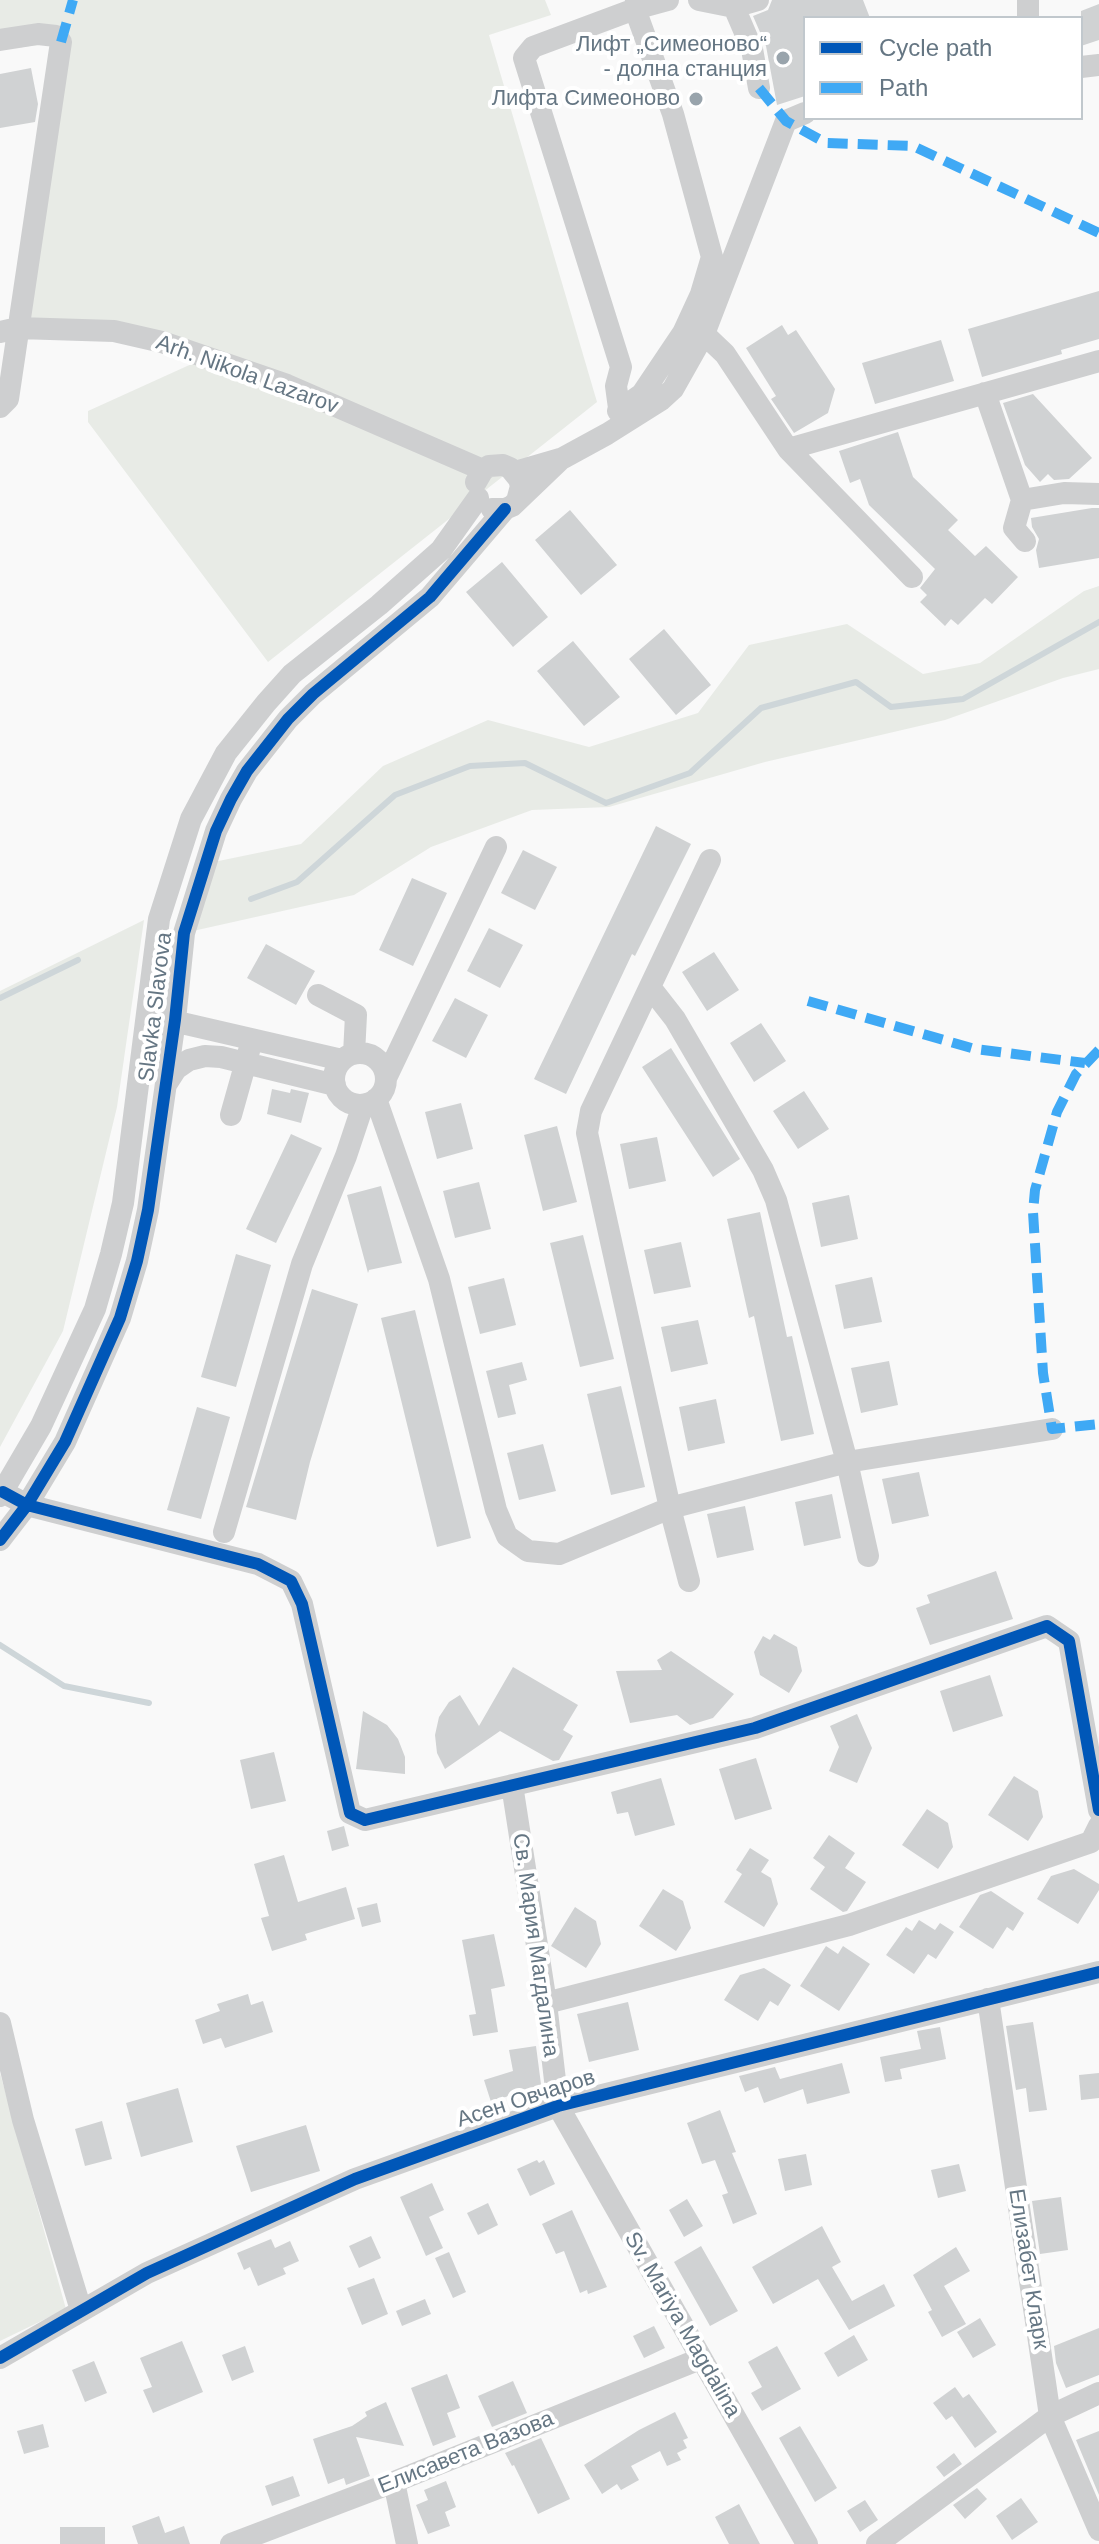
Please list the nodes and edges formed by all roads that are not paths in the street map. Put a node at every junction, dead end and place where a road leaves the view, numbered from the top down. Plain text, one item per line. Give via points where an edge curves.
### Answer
1 (668, 0) edge
2 (699, 0) edge
3 (758, 0) edge
4 (636, 4) edge
5 (734, 7) junction
6 (0, 40) edge
7 (759, 88) dead end
8 (803, 114) edge
9 (9, 330) edge
10 (704, 334) junction
11 (1099, 361) edge
12 (674, 365) junction
13 (985, 393) junction
14 (0, 407) edge
15 (619, 408) junction
16 (607, 434) junction
17 (788, 449) junction
18 (563, 458) junction
19 (483, 470) junction
20 (515, 472) junction
21 (1099, 494) edge
22 (478, 498) junction
23 (1022, 500) junction
24 (511, 505) junction
25 (1025, 541) dead end
26 (912, 577) dead end
27 (496, 847) dead end
28 (710, 860) dead end
29 (650, 987) junction
30 (318, 995) dead end
31 (147, 1016) junction
32 (175, 1020) junction
33 (411, 1027) junction
34 (253, 1038) junction
35 (356, 1057) junction
36 (246, 1064) junction
37 (386, 1078) junction
38 (166, 1084) junction
39 (335, 1085) junction
40 (369, 1102) junction
41 (231, 1115) dead end
42 (1052, 1429) dead end
43 (847, 1462) junction
44 (2, 1494) edge
45 (27, 1505) junction
46 (670, 1508) junction
47 (224, 1532) dead end
48 (0, 1540) edge
49 (868, 1556) dead end
50 (689, 1581) dead end
51 (512, 1785) junction
52 (1099, 1810) edge
53 (1099, 1826) edge
54 (1099, 1972) edge
55 (988, 1999) junction
56 (546, 2003) junction
57 (0, 2023) edge
58 (558, 2106) junction
59 (81, 2310) junction
60 (0, 2358) edge
61 (700, 2359) junction
62 (1099, 2393) edge
63 (1050, 2416) junction
64 (394, 2482) junction
65 (1099, 2530) edge
66 (267, 2538) edge
67 (231, 2544) edge
68 (407, 2544) edge
69 (807, 2544) edge
70 (877, 2544) edge

1 - 4 street
2 - 5 street
3 - 5 street
4 - 12 street via 712,257
4 - 15 street via 533,47 524,58 621,367 616,386
5 - 7 street via 752,49
6 - 9 street via 38,34 56,36 61,42
8 - 10 street via 786,121
9 - 14 street via 8,399
9 - 19 street, Arh. Nikola Lazarov via 114,331 162,342 287,385
10 - 12 street
10 - 17 street via 725,354
11 - 13 street
12 - 15 street
12 - 16 street via 667,395
13 - 17 street
13 - 23 street
15 - 16 street
16 - 18 street
17 - 26 street
18 - 20 street
18 - 24 street
19 - 20 street via 496,465
19 - 22 street via 476,483
20 - 24 street via 521,486
21 - 23 street
22 - 24 street via 489,508
22 - 31 street, Slavka Slavova via 441,550 292,674 226,753 191,819 170,879 156,933
23 - 25 street via 1014,528
24 - 32 street, Slavka Slavova via 430,597 288,719 247,771 216,831 198,884 184,933
27 - 33 street
28 - 29 street
29 - 43 street via 675,1019 776,1200
29 - 46 street via 591,1111 587,1133
30 - 35 street via 356,1015
31 - 32 street
31 - 44 street, Slavka Slavova via 123,1203 95,1309 41,1426
32 - 34 street
32 - 38 street, Slavka Slavova
33 - 35 street
33 - 37 street
34 - 35 street
34 - 36 street
35 - 37 street via 384,1069
35 - 39 street via 337,1067
36 - 38 street via 221,1057 189,1060
36 - 39 street
36 - 41 street
37 - 40 street
38 - 45 street, Slavka Slavova via 148,1210 120,1318 65,1442
39 - 40 street via 342,1098 355,1105
40 - 46 street via 439,1279 507,1536 528,1551 559,1554
40 - 47 street via 302,1264
42 - 43 street
43 - 46 street
43 - 49 street
44 - 45 street, Slavka Slavova
45 - 48 street, Slavka Slavova
45 - 51 street via 258,1564 291,1581 302,1604 350,1813 365,1820
46 - 50 street
51 - 52 street via 755,1728 1047,1626 1069,1641
51 - 56 street, Св. Мария Магдалина
53 - 56 street via 1091,1842 849,1925
54 - 55 street, Асен Овчаров
55 - 58 street, Асен Овчаров
55 - 63 street, Елизабет Кларк
56 - 58 street, Св. Мария Магдалина
57 - 59 street via 23,2120
58 - 59 street, Асен Овчаров via 355,2179 147,2273
58 - 61 street, Sv. Mariya Magdalina
59 - 60 street, Асен Овчаров
61 - 64 street, Елисавета Вазова
61 - 69 street, Sv. Mariya Magdalina
62 - 63 street
63 - 65 street, Елизабет Кларк
63 - 70 street
64 - 66 street, Елисавета Вазова
64 - 68 street
66 - 67 street, Елисавета Вазова

